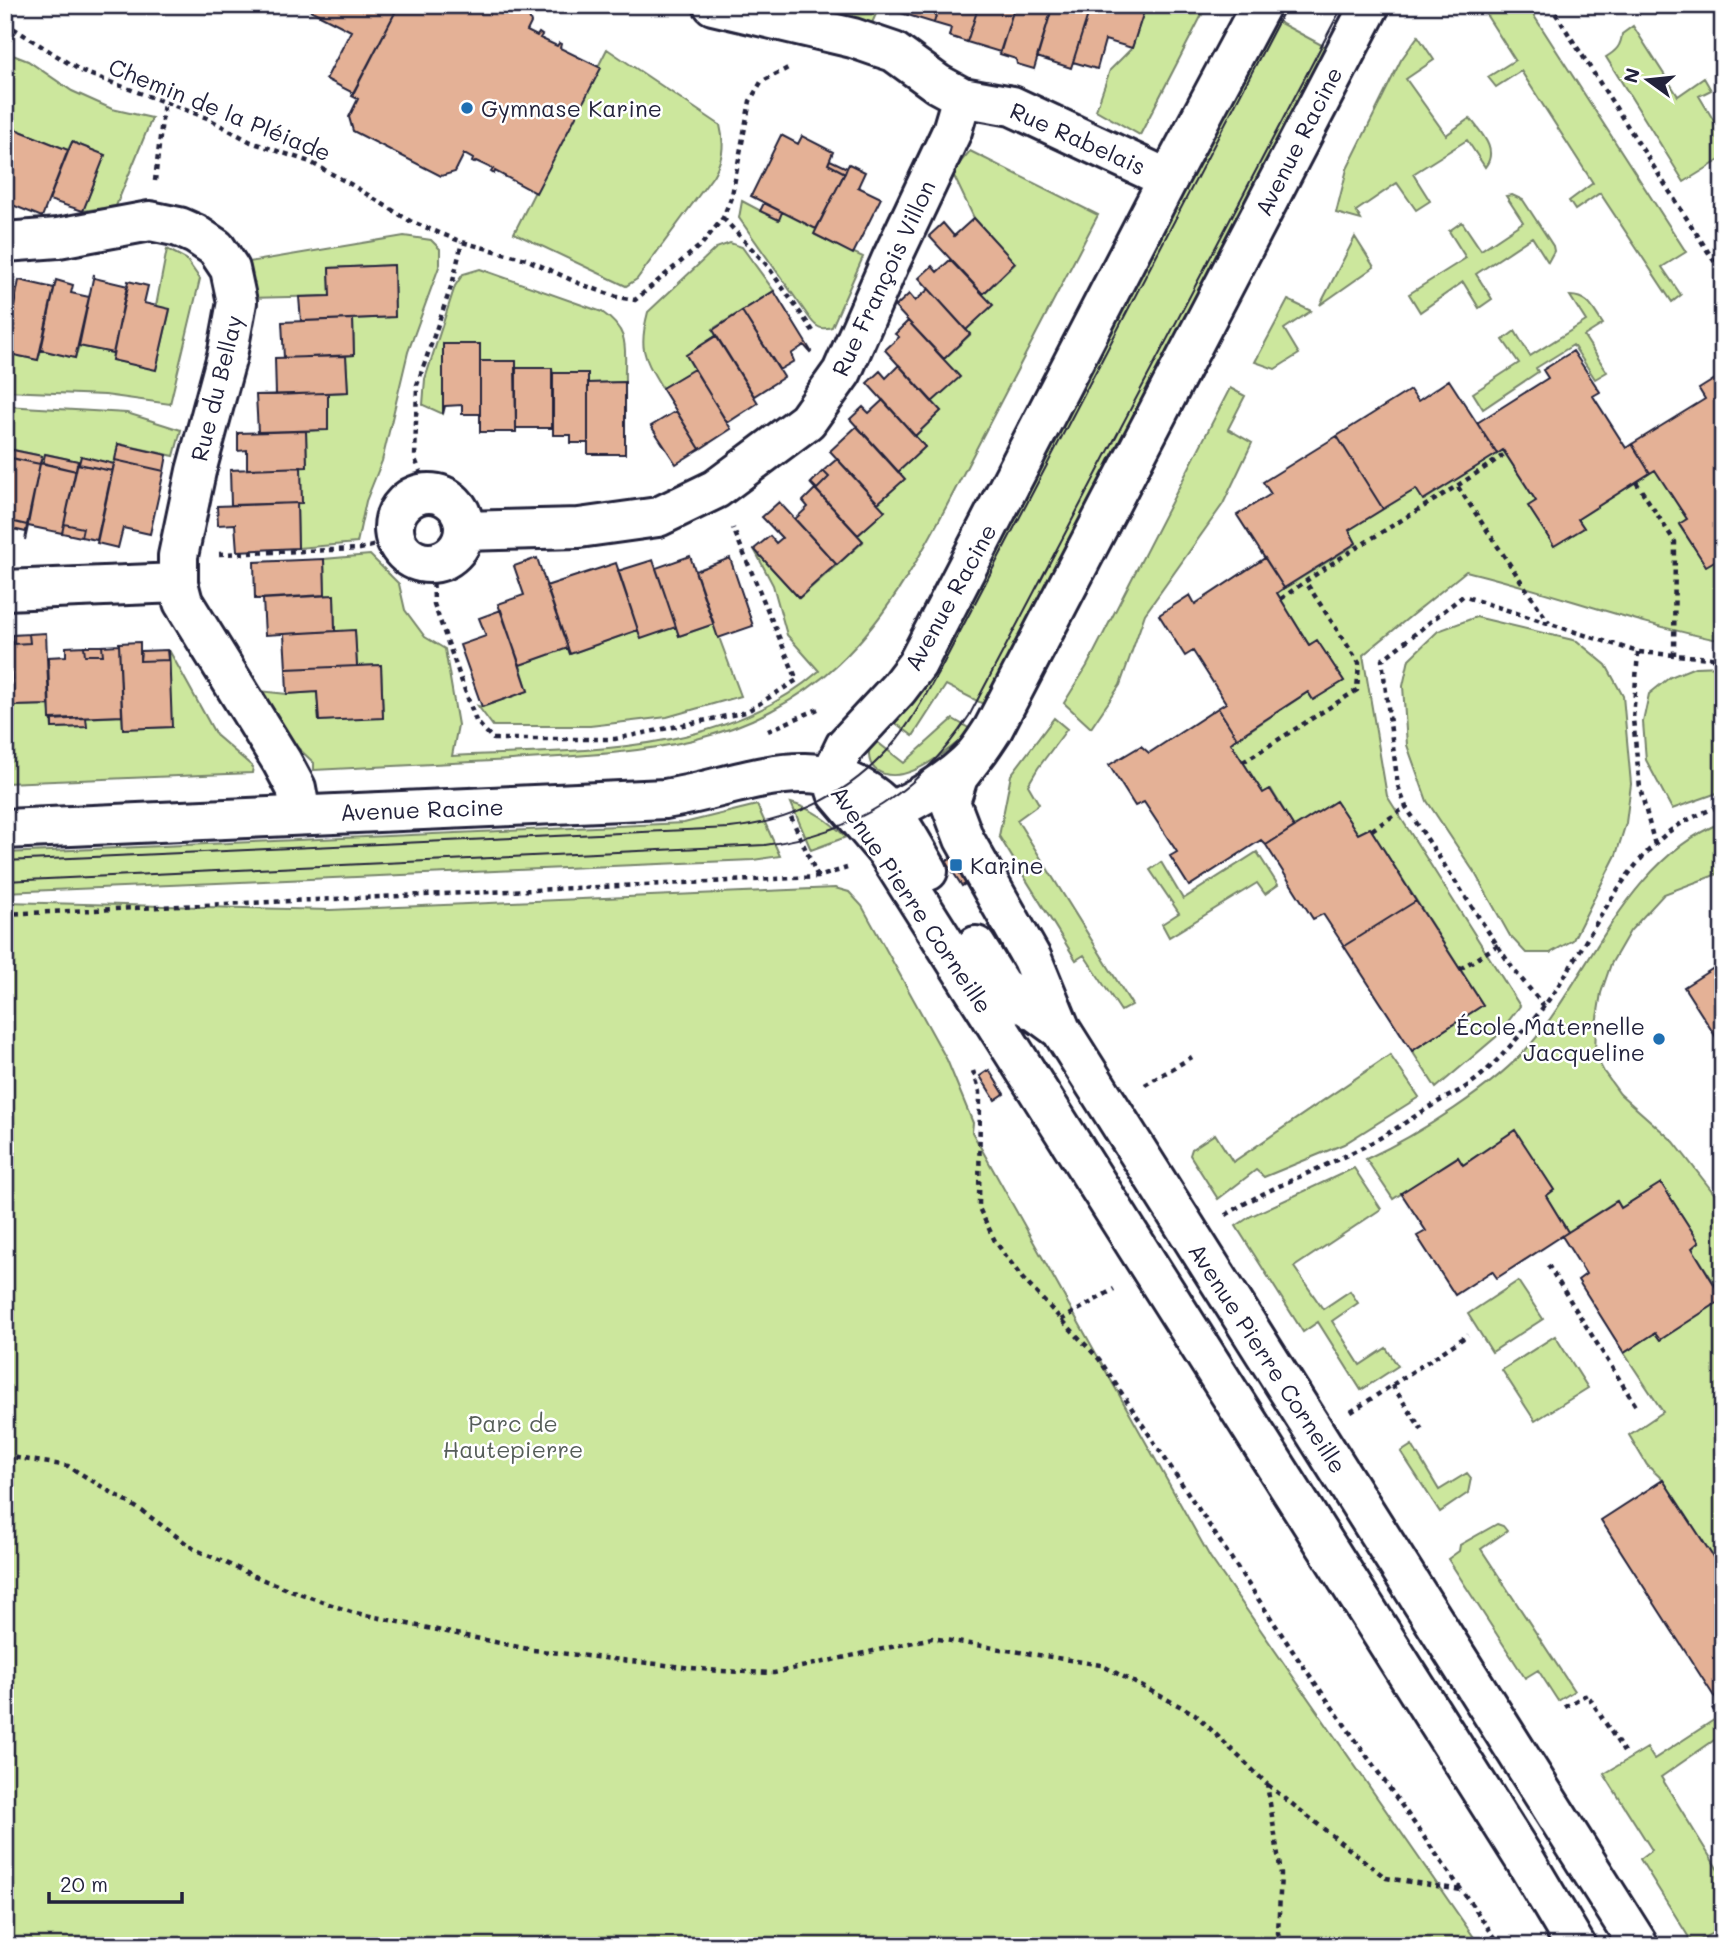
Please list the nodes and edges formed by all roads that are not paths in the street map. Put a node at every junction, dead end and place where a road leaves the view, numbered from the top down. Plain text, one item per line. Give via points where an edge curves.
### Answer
1 (713, 5) edge
2 (1261, 5) edge
3 (1370, 5) edge
4 (962, 97) junction
5 (1168, 179) junction
6 (5, 242) edge
7 (464, 531) junction
8 (178, 569) junction
9 (5, 590) edge
10 (974, 755) junction
11 (831, 775) junction
12 (300, 815) junction
13 (877, 818) junction
14 (5, 828) edge
15 (1061, 1030) junction
16 (1576, 1946) edge
17 (1640, 1946) edge

1 - 4 street, Rue Rabelais via 894,52
2 - 5 street, Avenue Racine
3 - 10 street, Avenue Racine via 993,729
4 - 5 street, Rue Rabelais via 1012,106
4 - 7 street, Rue François Villon via 952,131 842,372 807,421 716,489 658,517 579,528
5 - 11 street, Avenue Racine via 927,646 898,689 845,746
6 - 8 street, Rue du Bellay via 58,238 150,221 195,234 216,248 230,269 237,302 196,471
7 - 7 street via 451,556 424,563 407,556 396,540 395,521 411,498 439,494 460,512
8 - 9 street
8 - 12 street via 183,602 282,762 296,788
10 - 13 street, Avenue Racine via 941,782
10 - 15 street, Avenue Pierre Corneille via 958,777 950,802 964,839 1032,959
11 - 12 street, Avenue Racine via 771,775 665,799
11 - 13 street, Avenue Pierre Corneille via 837,793
12 - 14 street, Avenue Racine
13 - 15 street via 1001,986
13 - 16 street, Avenue Pierre Corneille via 887,852
15 - 17 street, Avenue Pierre Corneille

